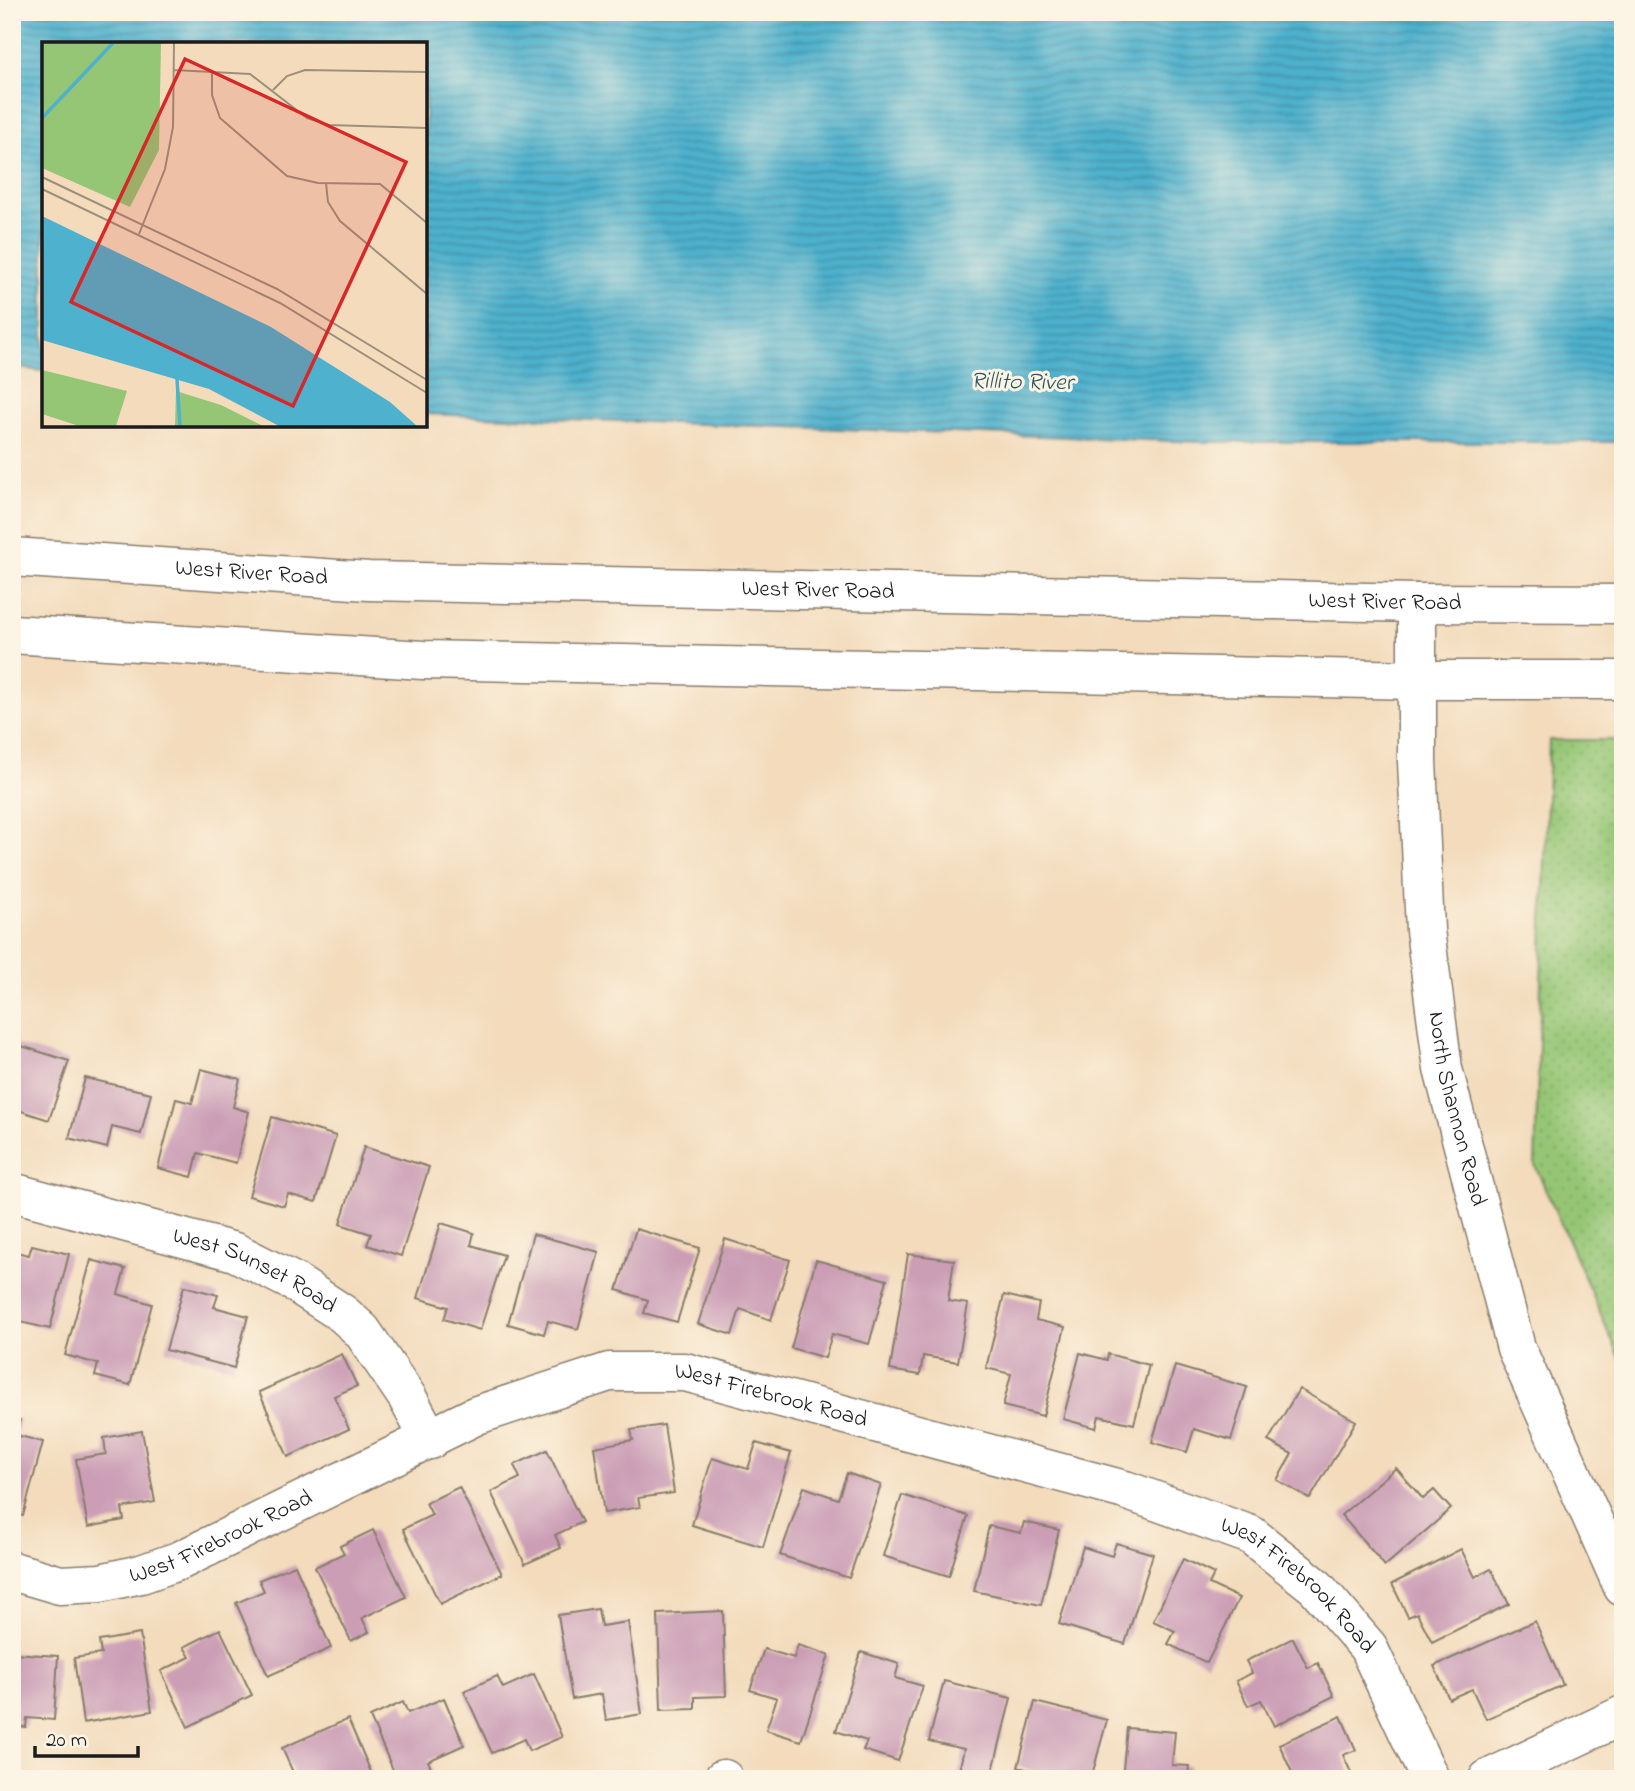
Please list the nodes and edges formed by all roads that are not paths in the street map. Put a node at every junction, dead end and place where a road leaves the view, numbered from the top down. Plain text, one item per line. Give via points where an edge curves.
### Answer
1 (12, 557) edge
2 (1417, 603) junction
3 (1623, 604) edge
4 (12, 634) edge
5 (1418, 680) junction
6 (1623, 680) edge
7 (12, 1192) edge
8 (429, 1440) junction
9 (12, 1571) edge
10 (1623, 1587) edge
11 (1623, 1716) edge
12 (1430, 1779) edge
13 (1488, 1779) edge

1 - 2 street, West River Road via 369,581
2 - 3 street, West River Road
2 - 5 street, North Shannon Road
4 - 5 street via 423,660
5 - 6 street
5 - 10 street, North Shannon Road via 1425,930 1443,1069 1516,1348
7 - 8 street, West Sunset Road via 234,1252 294,1282 362,1331 407,1397
8 - 9 street, West Firebrook Road via 181,1560 141,1574 60,1585
8 - 12 street, West Firebrook Road via 478,1415 609,1372 685,1372 1125,1490 1251,1535 1316,1587 1368,1647
11 - 13 street

